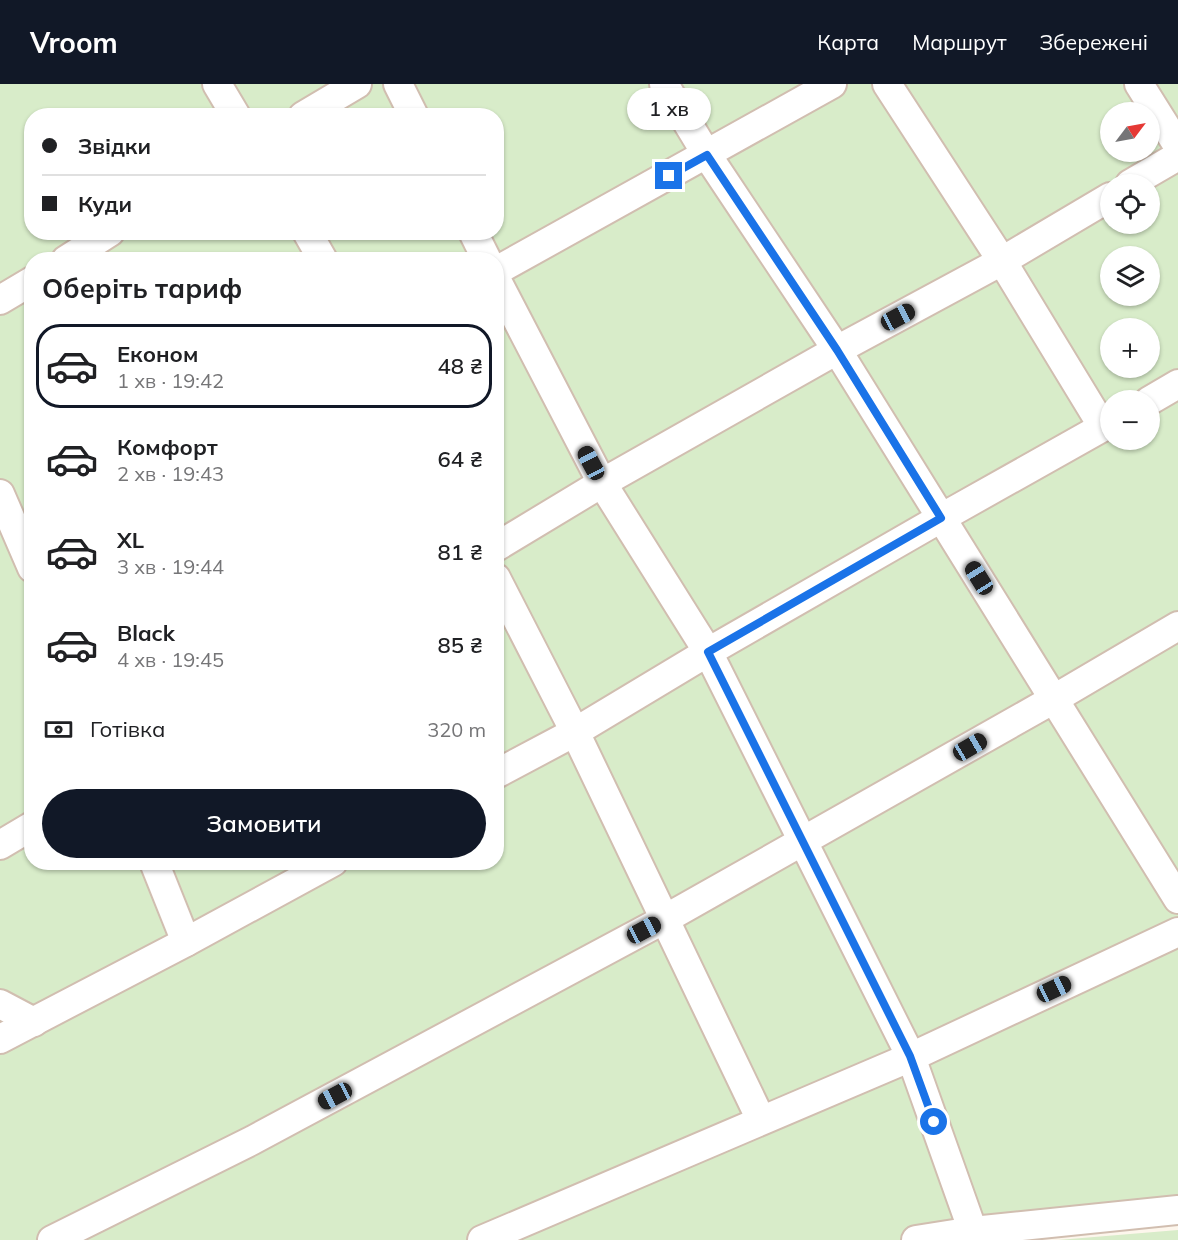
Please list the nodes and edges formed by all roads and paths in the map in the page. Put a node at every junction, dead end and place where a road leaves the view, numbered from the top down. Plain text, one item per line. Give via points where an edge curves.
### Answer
1 (217, 84) edge
2 (357, 84) edge
3 (398, 84) edge
4 (664, 84) edge
5 (832, 84) edge
6 (887, 84) edge
7 (1138, 84) edge
8 (231, 108) edge
9 (316, 108) edge
10 (410, 108) edge
11 (1178, 146) edge
12 (707, 155) junction
13 (1178, 156) edge
14 (1147, 174) edge
15 (1100, 203) edge
16 (97, 240) edge
17 (79, 252) edge
18 (1002, 261) junction
19 (504, 267) edge
20 (24, 286) edge
21 (504, 294) edge
22 (0, 300) edge
23 (837, 350) junction
24 (1178, 384) edge
25 (1160, 395) edge
26 (1100, 416) edge
27 (1100, 428) edge
28 (602, 483) junction
29 (0, 494) edge
30 (941, 518) junction
31 (17, 537) edge
32 (504, 542) edge
33 (24, 551) edge
34 (504, 594) edge
35 (1178, 626) edge
36 (708, 652) junction
37 (1054, 699) junction
38 (575, 732) junction
39 (504, 770) edge
40 (24, 831) edge
41 (803, 841) junction
42 (0, 845) edge
43 (157, 870) edge
44 (318, 870) edge
45 (1178, 899) edge
46 (664, 919) junction
47 (1178, 932) edge
48 (186, 942) junction
49 (0, 1004) edge
50 (34, 1022) junction
51 (0, 1039) edge
52 (910, 1056) junction
53 (761, 1120) junction
54 (1178, 1210) edge
55 (975, 1236) edge
56 (51, 1240) edge
57 (482, 1240) edge
58 (916, 1240) edge

1 - 8 lane
2 - 9 lane
3 - 10 lane
4 - 12 lane
5 - 12 lane
6 - 18 lane
7 - 11 lane
12 - 19 lane
12 - 23 lane
13 - 14 lane
15 - 18 lane
16 - 17 lane
18 - 23 lane
18 - 26 lane
20 - 22 lane
21 - 28 lane
23 - 28 lane
23 - 30 lane
24 - 25 lane
27 - 30 lane
28 - 32 lane
28 - 36 lane
29 - 31 lane
30 - 36 lane
30 - 37 lane
31 - 33 lane
34 - 38 lane
35 - 37 lane
36 - 38 lane
36 - 41 lane
37 - 41 lane
37 - 45 lane
38 - 39 lane
38 - 46 lane
40 - 42 lane
41 - 46 lane
41 - 52 lane
43 - 48 lane
44 - 48 lane
46 - 53 lane
46 - 56 lane via 253,1140
47 - 52 lane
48 - 50 lane
49 - 50 lane
50 - 51 lane
52 - 53 lane
52 - 55 lane
53 - 57 lane
54 - 55 lane
55 - 58 lane

